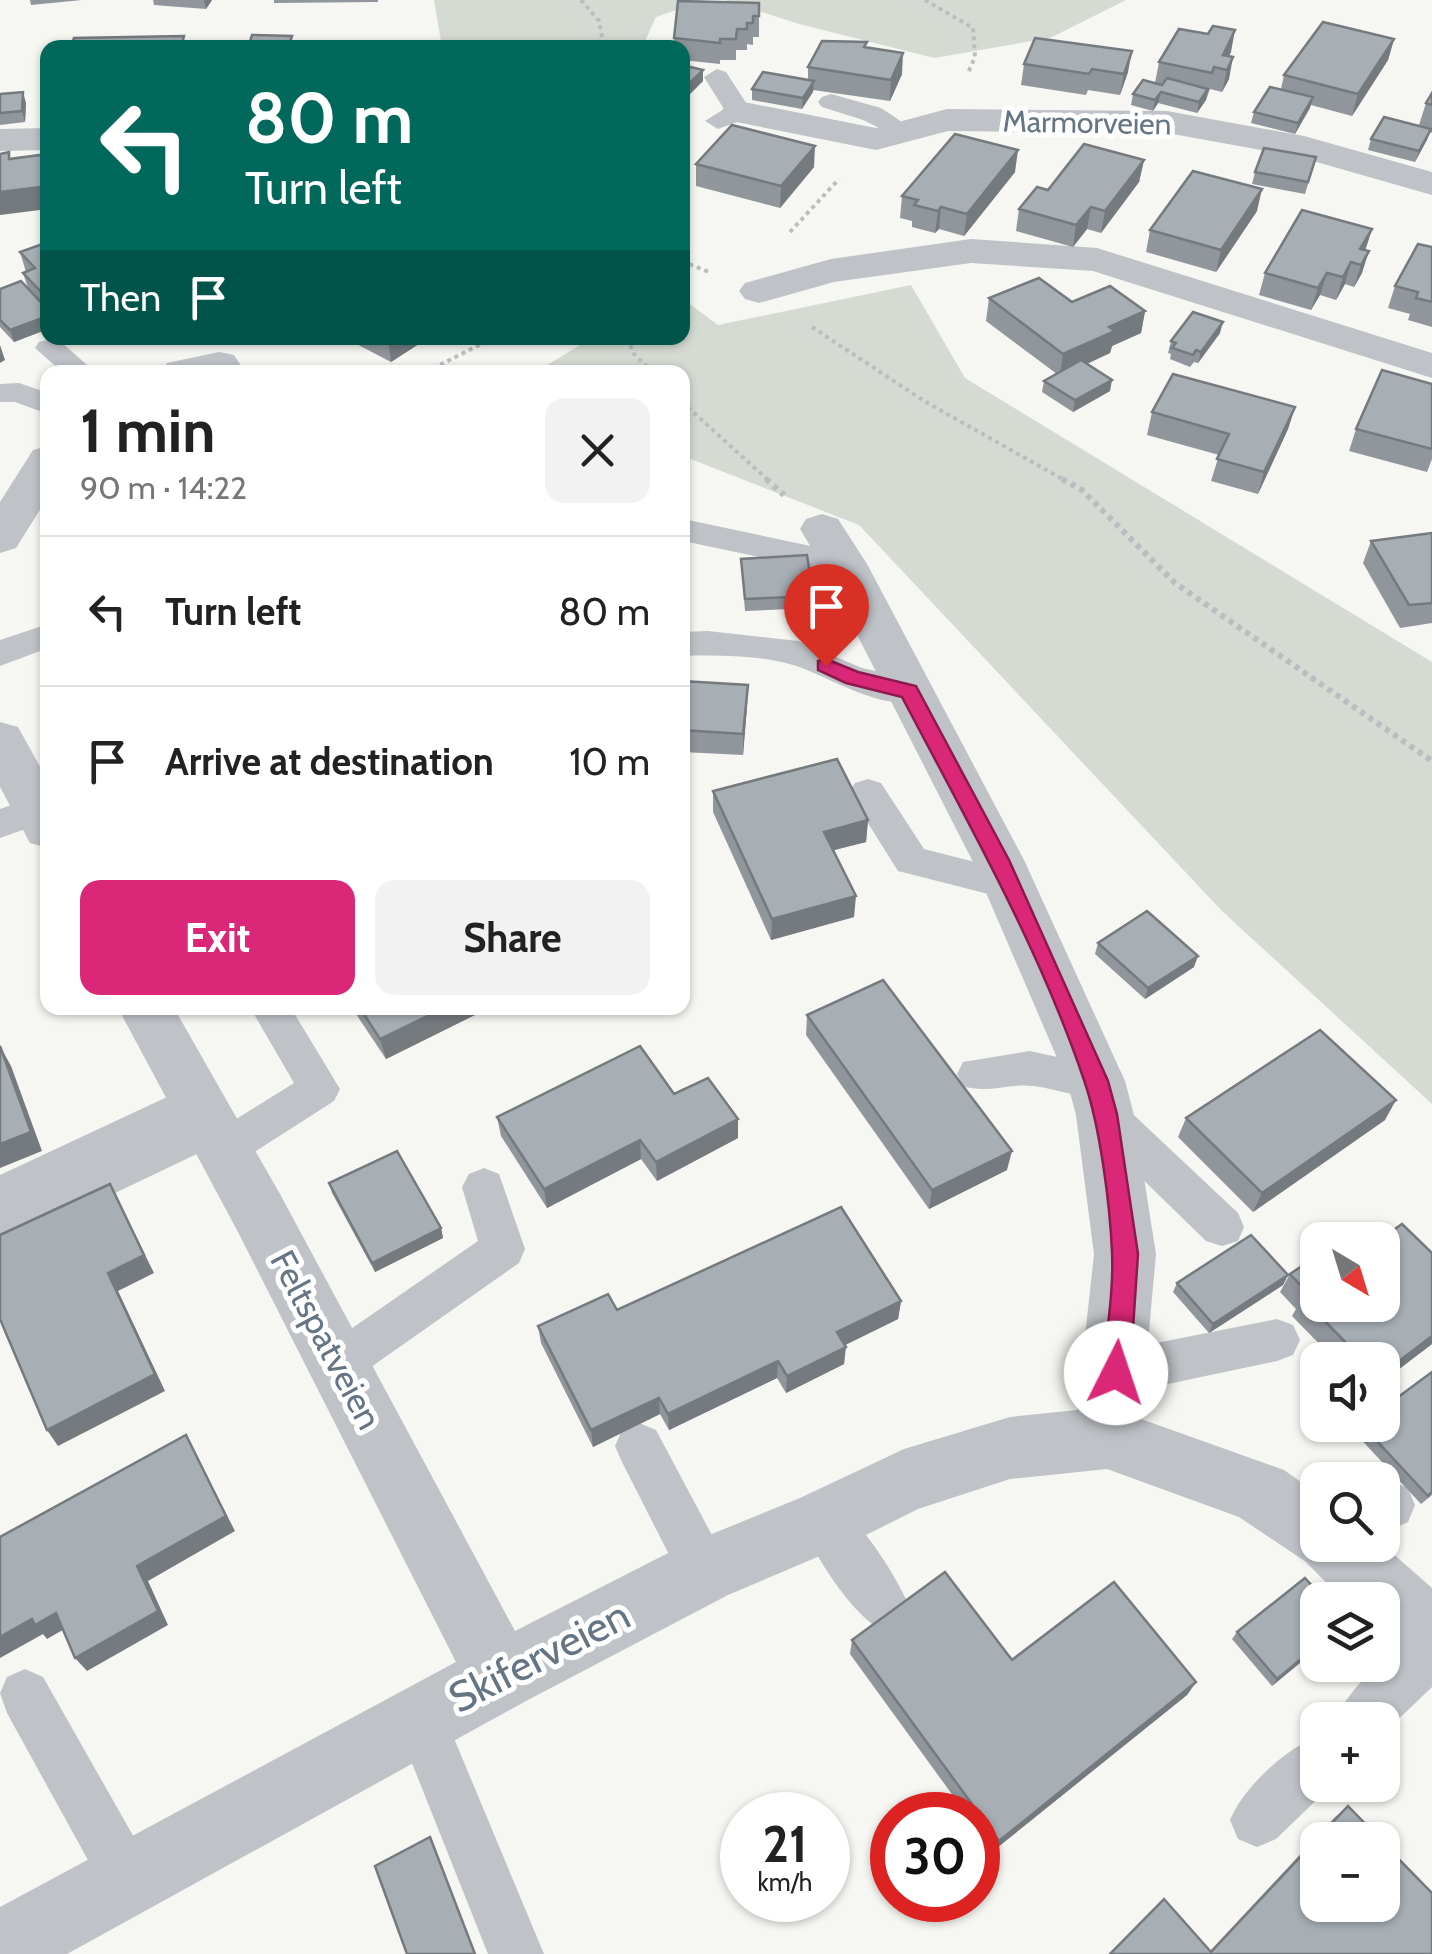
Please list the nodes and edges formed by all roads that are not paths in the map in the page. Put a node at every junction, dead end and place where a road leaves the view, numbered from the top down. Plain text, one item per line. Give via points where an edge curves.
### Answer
1 (717, 77) edge
2 (831, 102) edge
3 (729, 116) joint
4 (890, 135) junction
5 (40, 139) edge
6 (0, 140) edge
7 (1432, 184) edge
8 (750, 288) road end
9 (50, 348) dead end
10 (71, 365) edge
11 (1432, 366) edge
12 (0, 393) edge
13 (40, 402) edge
14 (25, 483) edge
15 (690, 531) edge
16 (0, 538) edge
17 (833, 546) joint
18 (40, 638) edge
19 (690, 645) edge
20 (0, 654) edge
21 (909, 691) junction
22 (0, 740) edge
23 (868, 793) dead end
24 (28, 821) edge
25 (1008, 884) junction
26 (150, 1015) edge
27 (275, 1015) edge
28 (978, 1074) dead end
29 (1101, 1098) junction
30 (211, 1126) junction
31 (484, 1187) dead end
32 (0, 1196) edge
33 (1222, 1226) dead end
34 (0, 1228) edge
35 (1276, 1340) dead end
36 (338, 1364) junction
37 (1112, 1406) junction
38 (639, 1446) dead end
39 (1300, 1511) edge
40 (824, 1520) junction
41 (1374, 1562) edge
42 (704, 1571) junction
43 (884, 1606) dead end
44 (1432, 1634) edge
45 (1432, 1652) edge
46 (501, 1676) junction
47 (25, 1695) dead end
48 (1380, 1702) edge
49 (420, 1718) junction
50 (1300, 1779) edge
51 (1256, 1820) dead end
52 (128, 1881) junction
53 (0, 1949) edge
54 (516, 1954) edge

1 - 3 lane
2 - 4 lane via 872,114
3 - 4 street, Marmorveien
4 - 7 street, Marmorveien via 948,120 1185,125 1304,147
5 - 6 street
8 - 11 street via 971,251 1096,260
9 - 10 lane
12 - 13 lane via 19,392
14 - 16 street
15 - 17 lane
17 - 21 street
18 - 20 lane
19 - 21 lane via 798,653 853,678
21 - 25 street
22 - 24 street
23 - 25 lane via 911,861
25 - 29 street
26 - 30 street, Feltspatveien
27 - 30 lane via 319,1089
28 - 29 lane via 1030,1068
29 - 33 lane
29 - 37 street via 1125,1254
30 - 32 lane
30 - 34 lane
30 - 36 street, Feltspatveien
31 - 36 lane via 502,1249
35 - 37 lane
36 - 46 street, Feltspatveien
37 - 39 street, Skiferveien
37 - 40 street, Skiferveien via 904,1481
38 - 42 lane
40 - 42 street, Skiferveien
40 - 43 lane
41 - 44 street, Skiferveien
42 - 46 street, Skiferveien
45 - 48 lane
46 - 49 street, Skiferveien
47 - 52 lane
49 - 52 street, Skiferveien
49 - 54 lane
50 - 51 lane
52 - 53 street, Skiferveien

